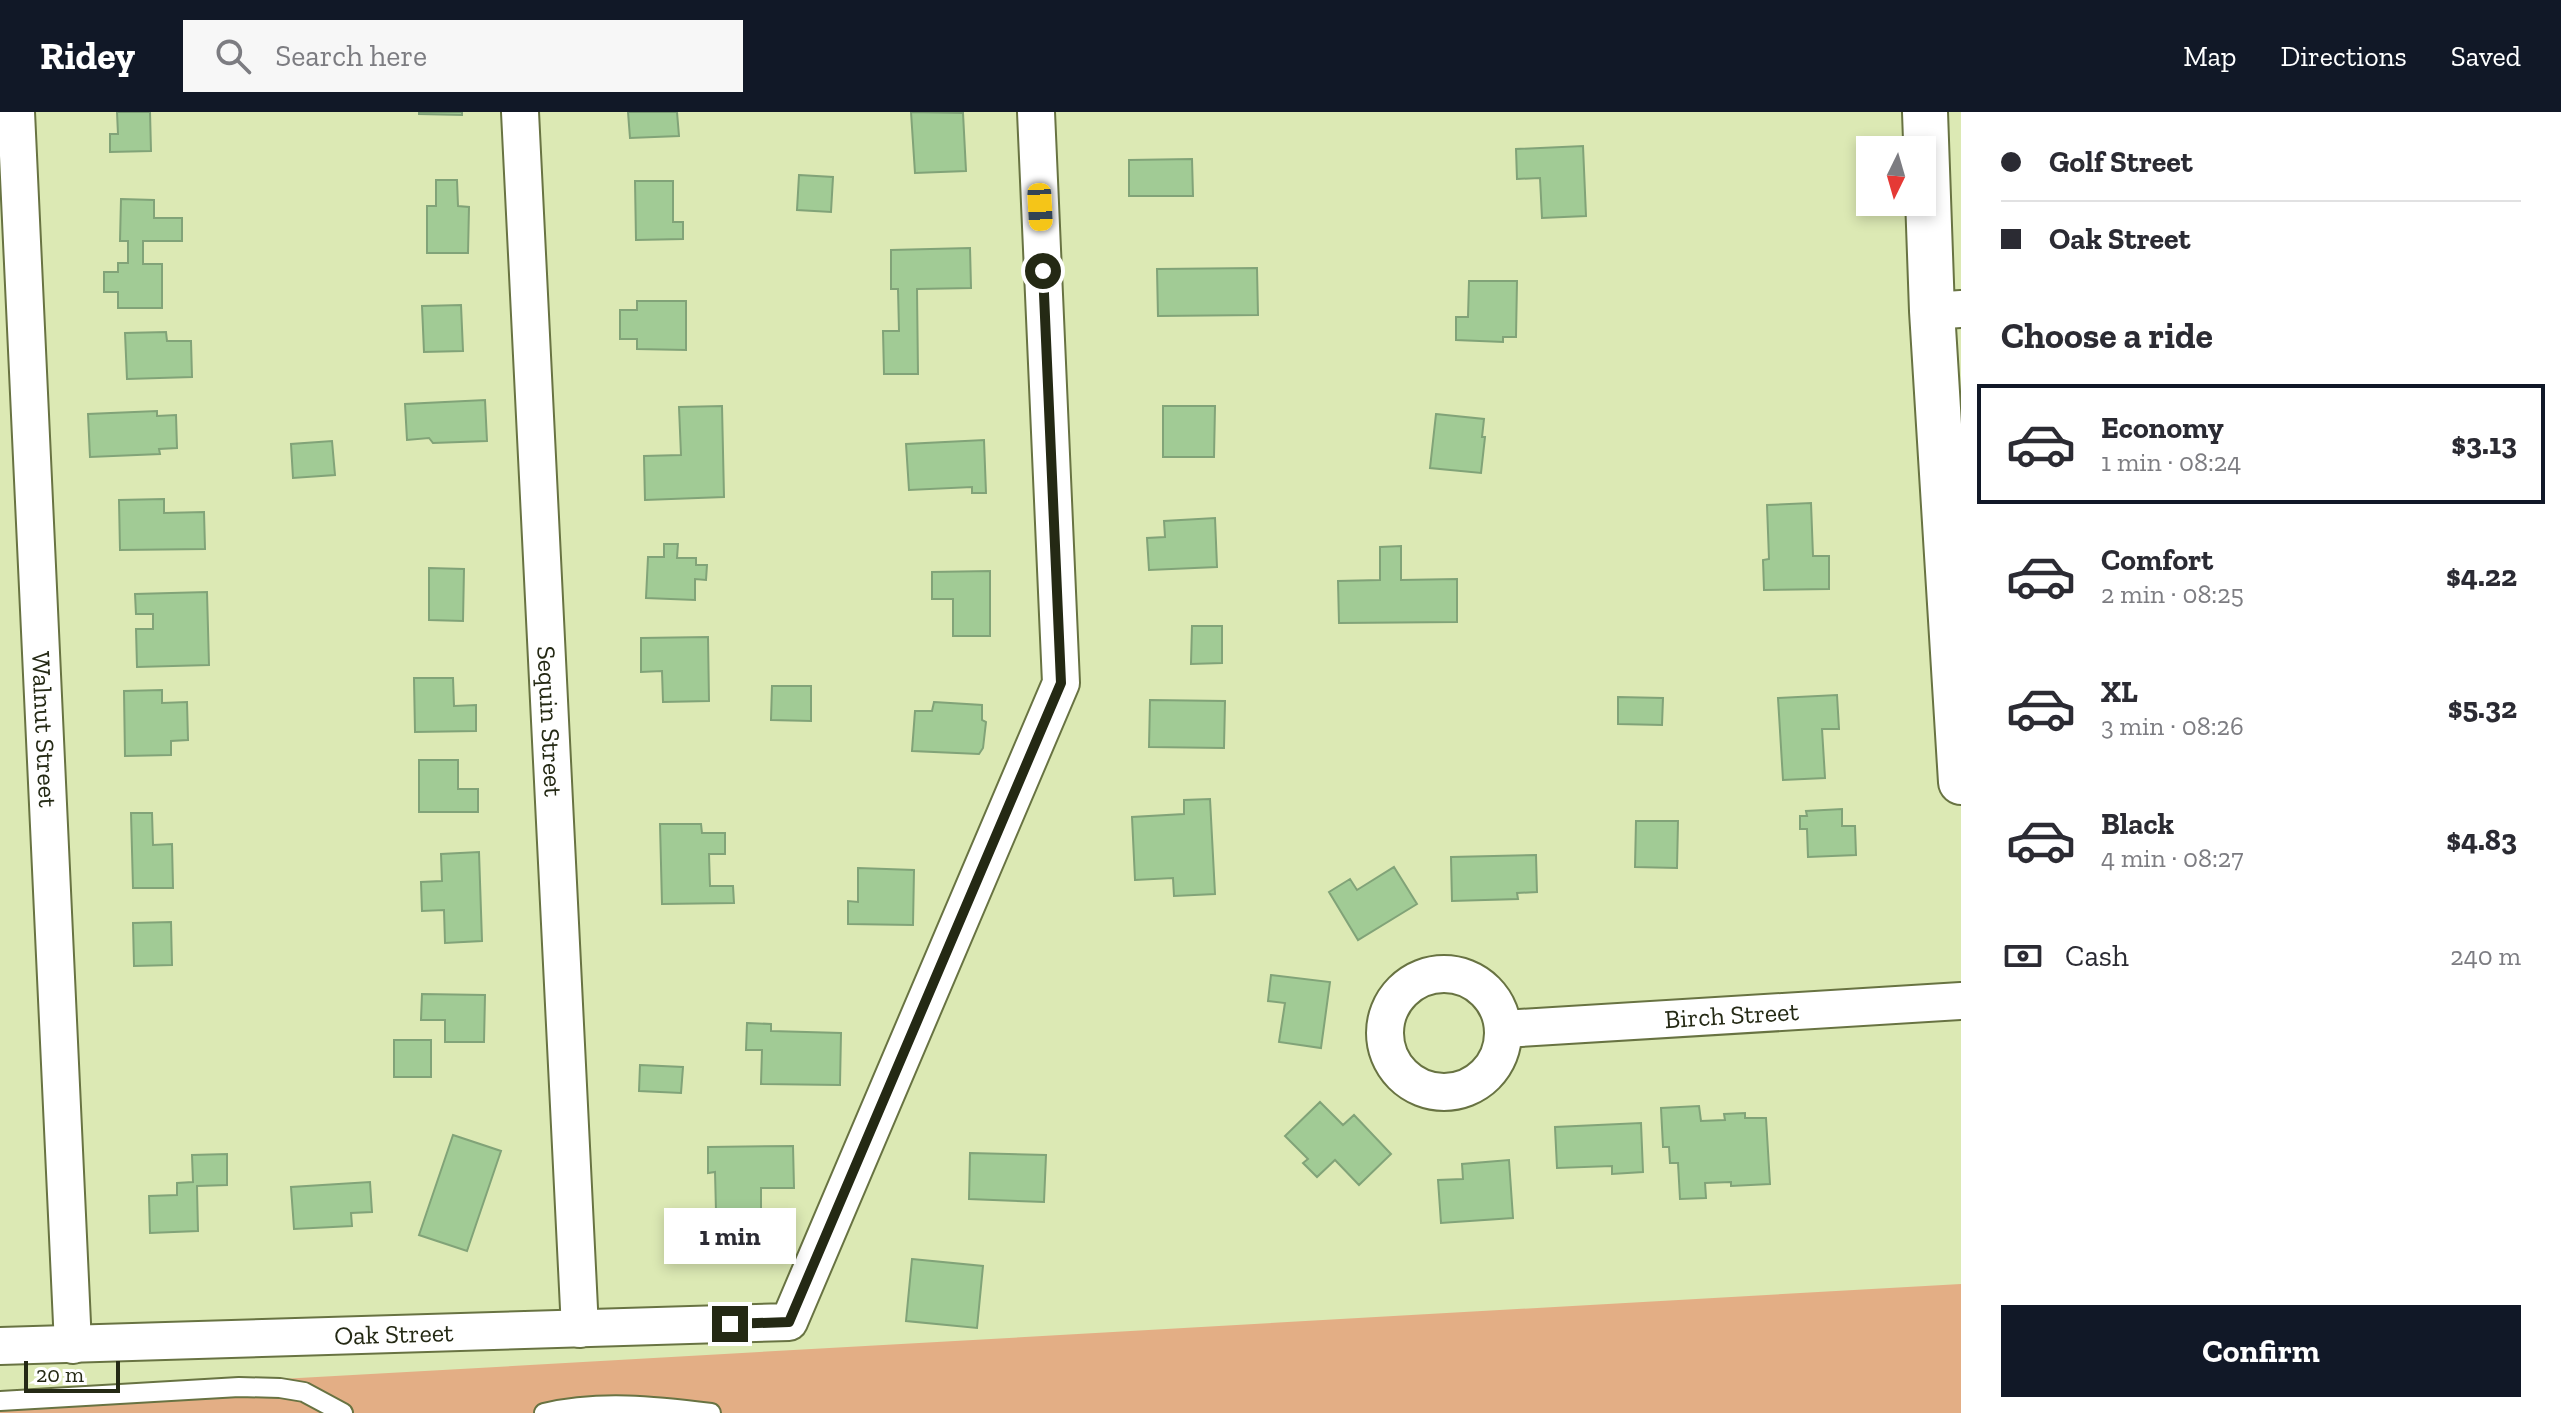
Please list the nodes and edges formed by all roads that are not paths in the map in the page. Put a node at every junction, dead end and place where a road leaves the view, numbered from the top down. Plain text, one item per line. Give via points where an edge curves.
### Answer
1 (16, 112) edge
2 (520, 112) edge
3 (1036, 112) edge
4 (1925, 112) edge
5 (1946, 310) edge
6 (1961, 782) edge
7 (1961, 1001) edge
8 (1504, 1029) dead end
9 (580, 1329) junction
10 (73, 1345) junction
11 (0, 1346) edge
12 (0, 1401) edge
13 (343, 1413) edge
14 (544, 1413) edge
15 (711, 1413) edge

1 - 10 street, Walnut Street
2 - 9 street, Sequin Street
3 - 9 street, Oak Street via 1061,683 789,1322
4 - 5 street
5 - 6 street
7 - 8 street, Birch Street
9 - 10 street, Oak Street
10 - 11 street, Oak Street
12 - 13 lane via 280,1388 304,1392
14 - 15 lane via 635,1405

